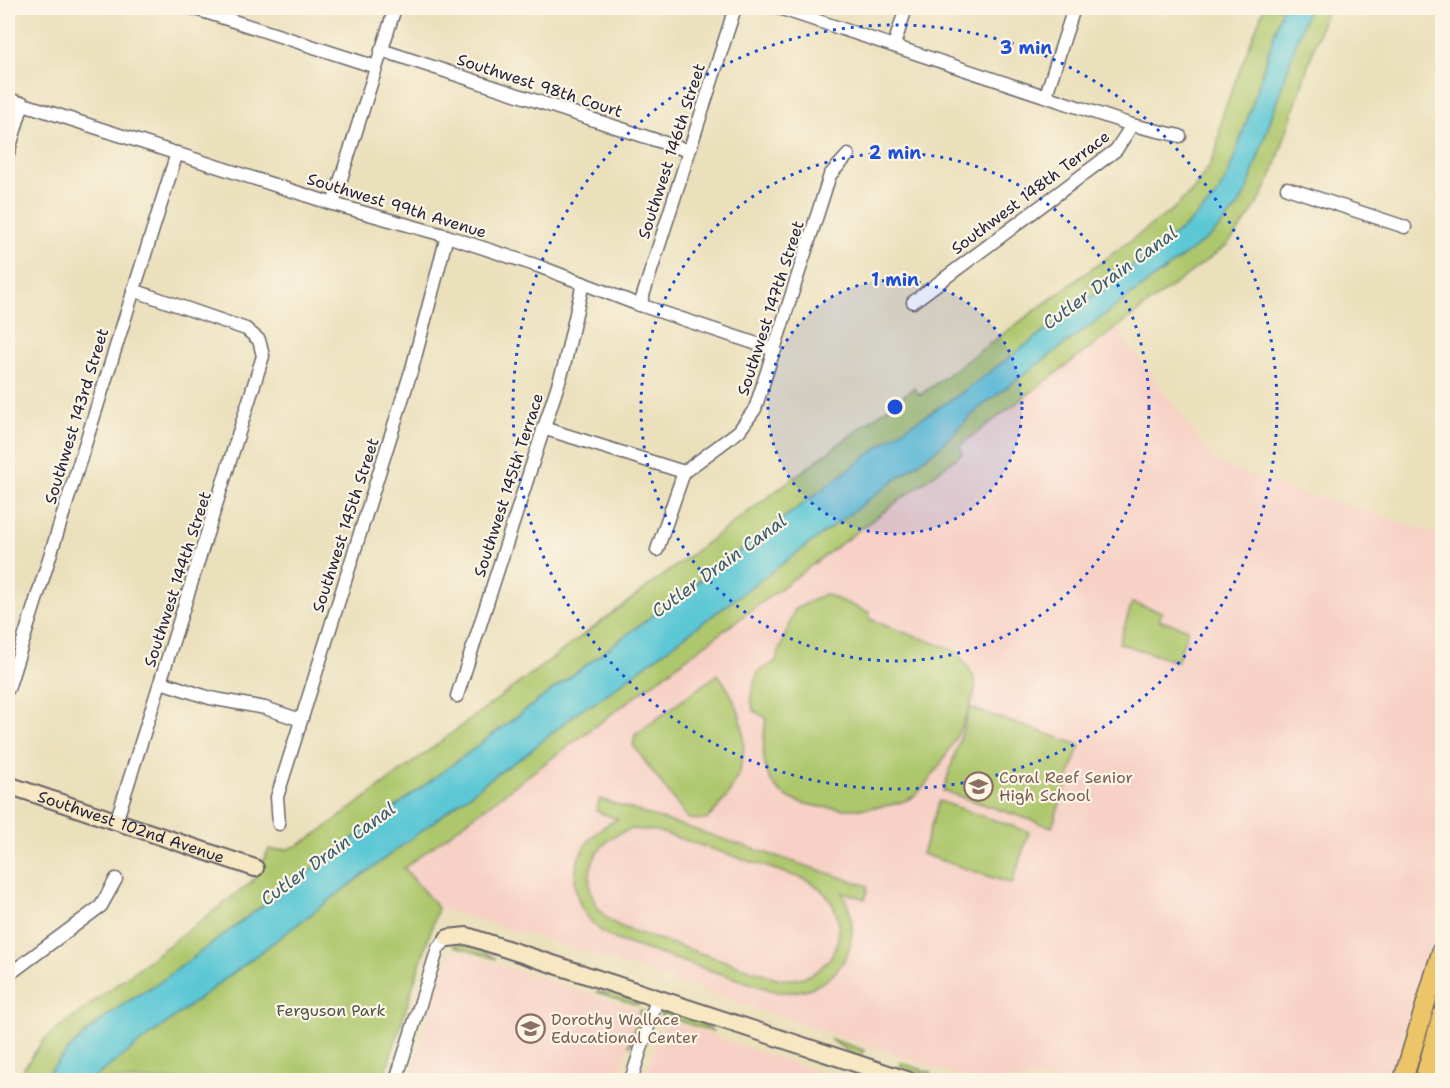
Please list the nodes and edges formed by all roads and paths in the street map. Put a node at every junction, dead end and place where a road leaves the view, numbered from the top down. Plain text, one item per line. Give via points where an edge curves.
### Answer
1 (193, 8) edge
2 (395, 8) edge
3 (735, 8) edge
4 (779, 8) edge
5 (906, 8) edge
6 (1074, 8) edge
7 (894, 45) junction
8 (381, 50) junction
9 (376, 67) junction
10 (1046, 95) junction
11 (8, 99) edge
12 (23, 103) junction
13 (1132, 124) junction
14 (1180, 136) dead end
15 (688, 151) junction
16 (8, 153) edge
17 (177, 153) junction
18 (848, 155) dead end
19 (1287, 188) dead end
20 (333, 204) junction
21 (1406, 227) dead end
22 (447, 236) junction
23 (583, 283) junction
24 (133, 290) junction
25 (913, 302) dead end
26 (639, 305) junction
27 (775, 350) junction
28 (543, 428) junction
29 (684, 472) junction
30 (657, 550) dead end
31 (161, 682) junction
32 (8, 689) edge
33 (458, 696) dead end
34 (301, 720) junction
35 (8, 785) edge
36 (116, 822) junction
37 (279, 824) dead end
38 (255, 868) dead end
39 (116, 879) dead end
40 (448, 938) joint
41 (1443, 949) edge
42 (8, 975) edge
43 (657, 999) junction
44 (1443, 1015) edge
45 (396, 1080) edge
46 (631, 1080) edge
47 (907, 1080) edge
48 (1403, 1080) edge
49 (1424, 1080) edge

1 - 9 street
2 - 8 street
3 - 15 street, Southwest 146th Street
4 - 7 street
5 - 7 street
6 - 10 street
7 - 10 street
8 - 9 street
8 - 15 street, Southwest 98th Court
9 - 20 street
10 - 13 street
11 - 12 street, Southwest 99th Avenue
12 - 16 street
12 - 17 street, Southwest 99th Avenue
13 - 14 street
13 - 25 street, Southwest 148th Terrace via 1116,150
15 - 26 street, Southwest 146th Street
17 - 20 street, Southwest 99th Avenue
17 - 24 street, Southwest 143rd Street
18 - 27 street, Southwest 147th Street via 830,175
19 - 21 street
20 - 22 street, Southwest 99th Avenue
22 - 23 street, Southwest 99th Avenue
22 - 34 street, Southwest 145th Street via 413,364
23 - 26 street, Southwest 99th Avenue
23 - 28 street, Southwest 145th Terrace via 568,354
24 - 31 street, Southwest 144th Street via 241,327 262,345 261,367
24 - 32 street, Southwest 143rd Street
26 - 27 street, Southwest 99th Avenue
27 - 29 street, Southwest 147th Street via 749,420
28 - 29 street
28 - 33 street, Southwest 145th Terrace
29 - 30 street
31 - 34 street
31 - 36 street, Southwest 144th Street
34 - 37 street, Southwest 145th Street via 277,797
35 - 36 street, Southwest 102nd Avenue
36 - 38 street, Southwest 102nd Avenue
39 - 42 street via 101,906
40 - 43 street via 467,936
40 - 45 street via 438,948
41 - 48 main road
43 - 46 street
43 - 47 street
44 - 49 main road

